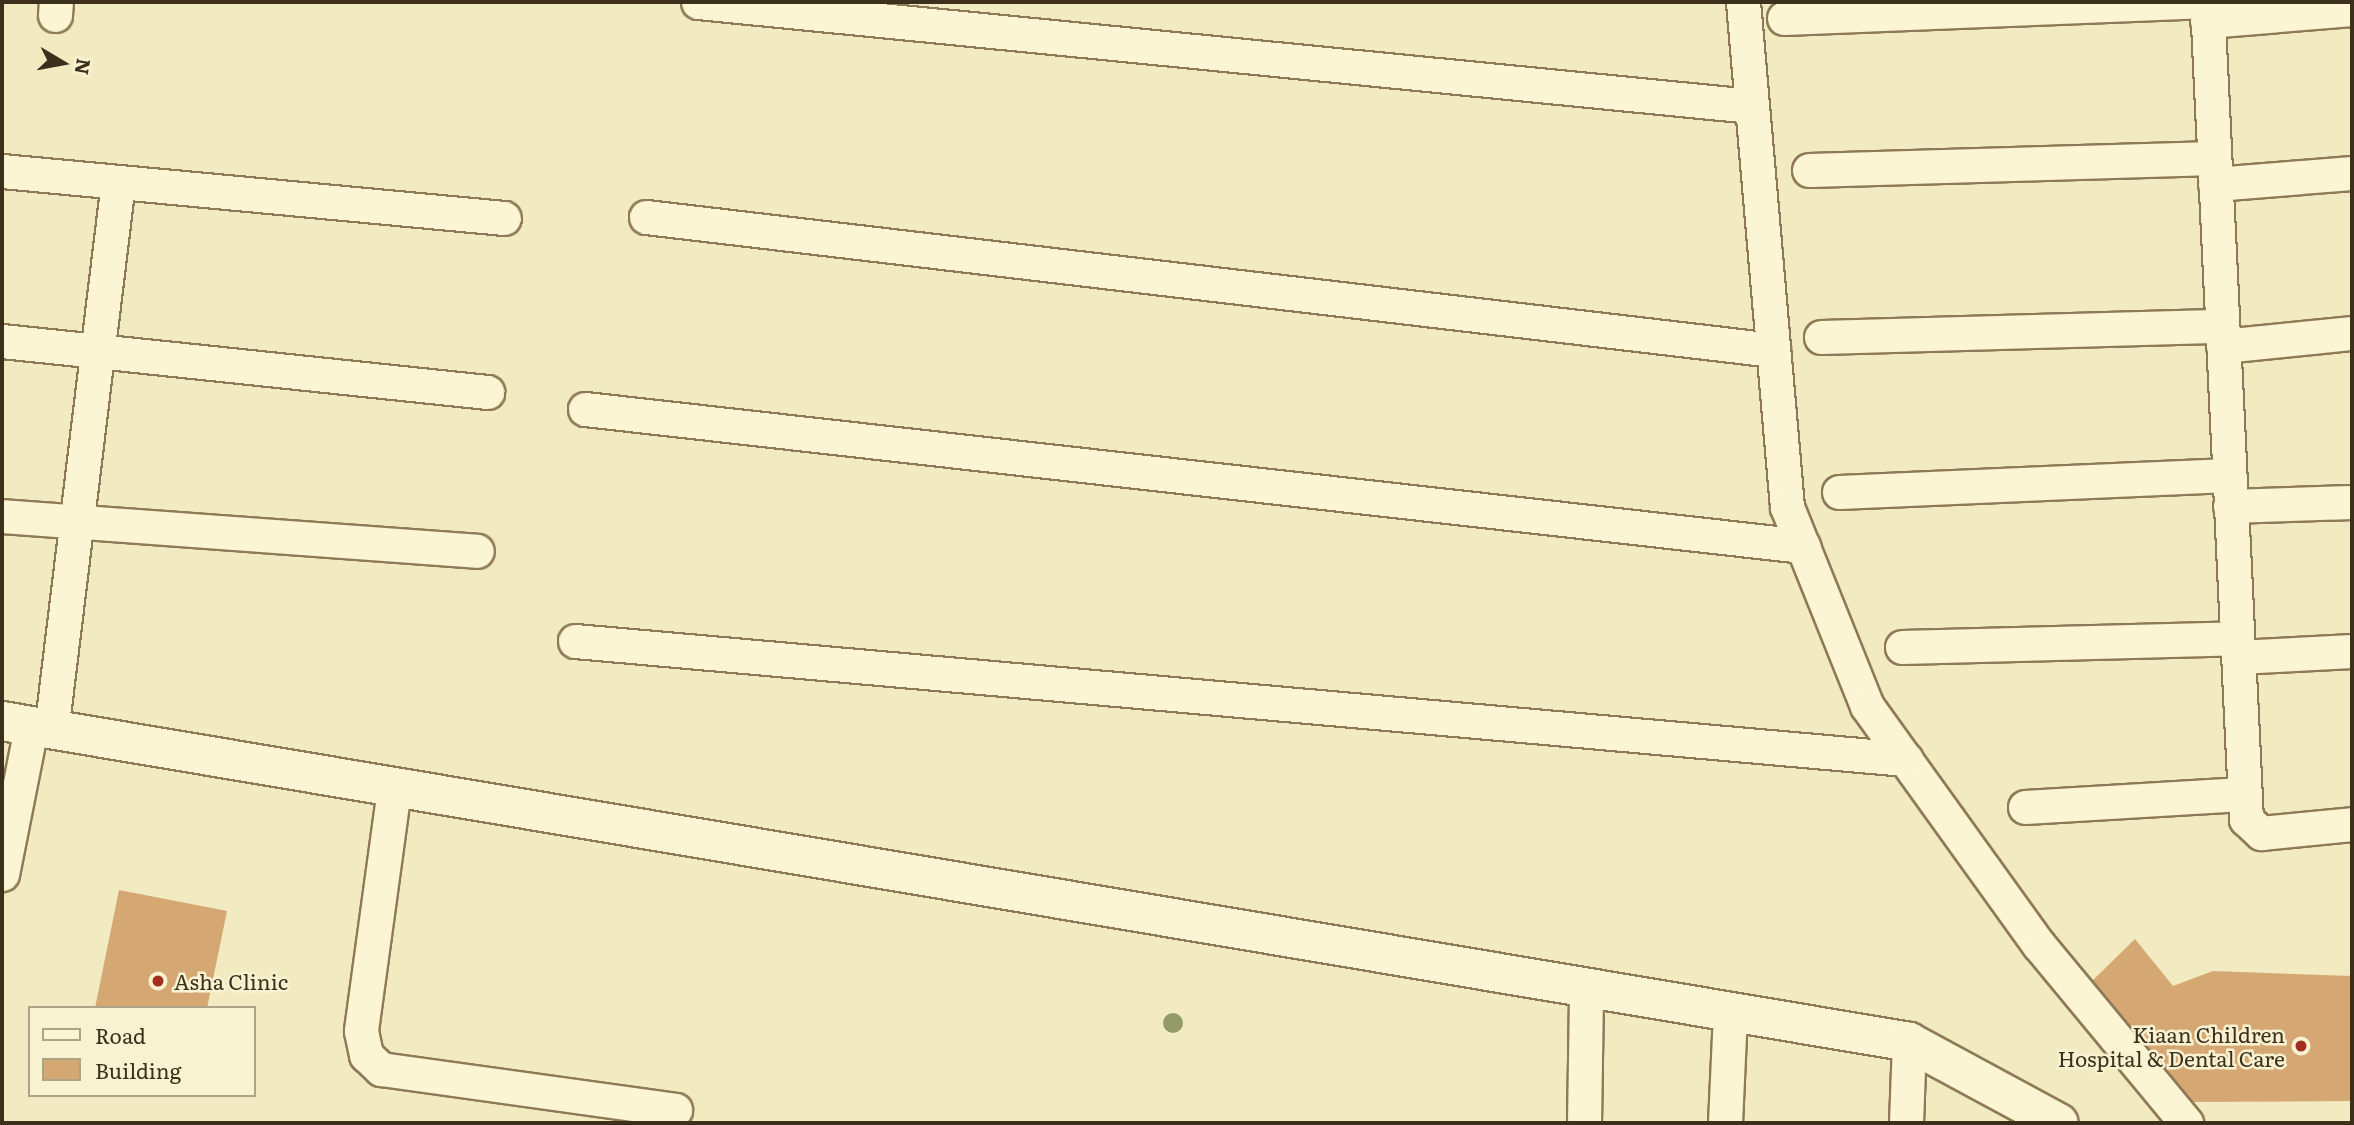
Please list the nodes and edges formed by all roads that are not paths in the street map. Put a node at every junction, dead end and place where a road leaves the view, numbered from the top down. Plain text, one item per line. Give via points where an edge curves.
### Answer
1 (698, 2) edge
2 (1743, 2) edge
3 (2201, 8) edge
4 (2352, 9) edge
5 (860, 10) edge
6 (1784, 18) dead end
7 (1752, 106) junction
8 (1809, 170) dead end
9 (2, 171) edge
10 (2215, 171) junction
11 (2352, 173) edge
12 (118, 182) junction
13 (646, 217) dead end
14 (504, 218) dead end
15 (2352, 333) edge
16 (2222, 336) junction
17 (1821, 337) dead end
18 (2, 341) edge
19 (1773, 350) junction
20 (97, 351) junction
21 (487, 392) dead end
22 (585, 409) dead end
23 (2230, 490) junction
24 (1839, 492) dead end
25 (2352, 502) edge
26 (2, 516) edge
27 (77, 522) junction
28 (1802, 546) junction
29 (477, 551) dead end
30 (575, 641) dead end
31 (1902, 647) dead end
32 (2237, 648) junction
33 (2352, 651) edge
34 (28, 726) edge
35 (1906, 759) junction
36 (394, 789) junction
37 (2243, 794) junction
38 (2025, 807) dead end
39 (2352, 824) edge
40 (2, 874) edge
41 (1586, 992) junction
42 (1730, 1014) junction
43 (1909, 1042) junction
44 (674, 1110) dead end
45 (1584, 1123) edge
46 (1725, 1123) edge
47 (1906, 1123) edge
48 (2059, 1123) edge
49 (2186, 1123) edge

1 - 5 street
2 - 7 street
3 - 4 street
3 - 6 street
3 - 10 street
5 - 7 street
7 - 19 street
8 - 10 street
9 - 12 street
10 - 11 street
10 - 16 street
12 - 14 street
12 - 20 street
13 - 19 street
15 - 16 street
16 - 17 street
16 - 23 street
18 - 20 street
19 - 28 street via 1787,507
20 - 21 street
20 - 27 street
22 - 28 street
23 - 24 street
23 - 25 street
23 - 32 street
26 - 27 street
27 - 29 street
27 - 34 street
28 - 35 street via 1867,706
30 - 35 street
31 - 32 street
32 - 33 street
32 - 37 street
34 - 36 street
34 - 40 street
35 - 49 street via 2039,945
36 - 41 street
36 - 44 street via 361,1031 366,1055 381,1069
37 - 38 street
37 - 39 street via 2246,819 2261,832
41 - 42 street
41 - 45 street
42 - 43 street
42 - 46 street
43 - 47 street
43 - 48 street

